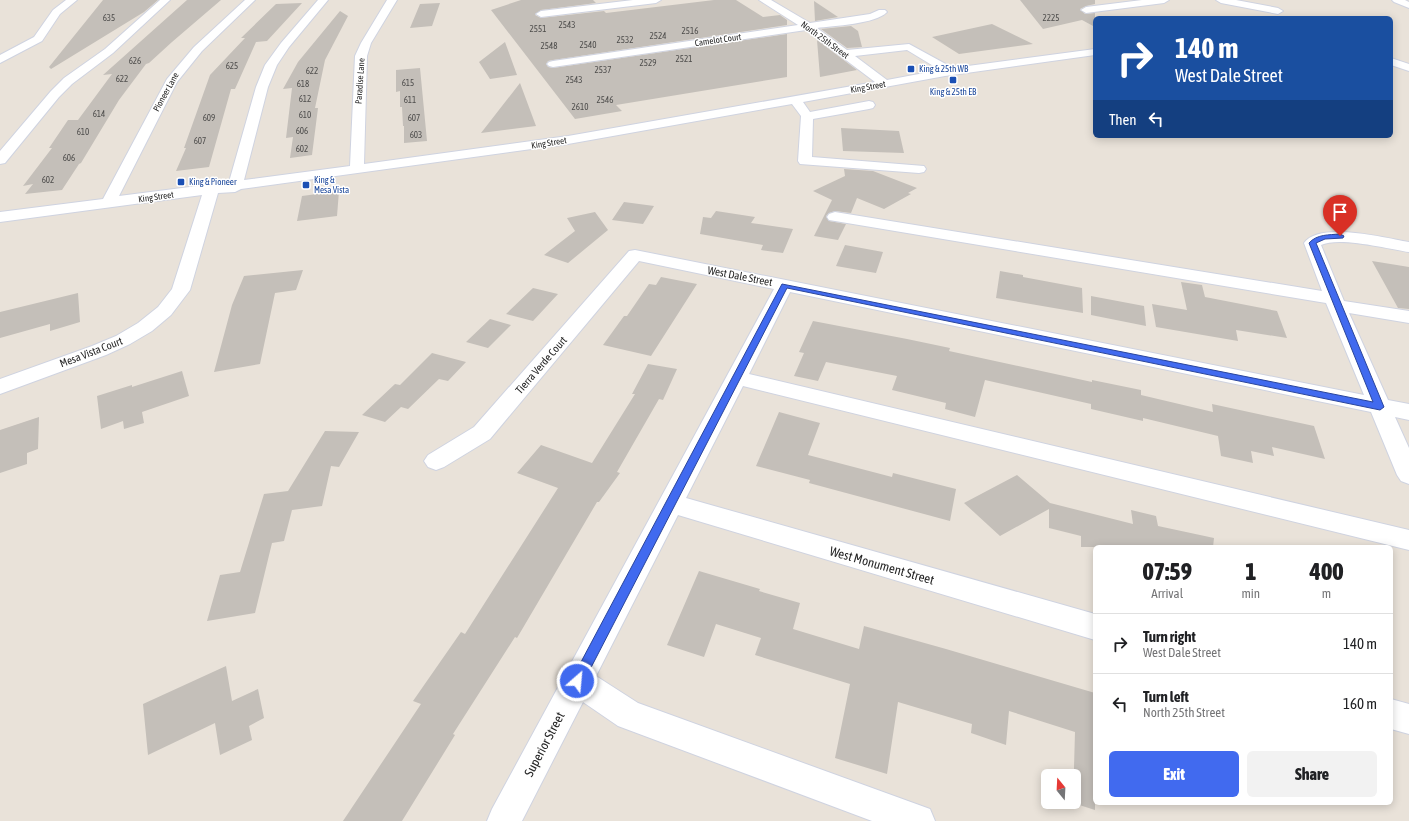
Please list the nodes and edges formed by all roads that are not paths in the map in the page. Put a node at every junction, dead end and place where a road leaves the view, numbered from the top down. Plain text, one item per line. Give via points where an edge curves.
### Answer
1 (72, 0) edge
2 (165, 0) edge
3 (250, 0) edge
4 (323, 0) edge
5 (392, 0) edge
6 (656, 0) edge
7 (764, 0) edge
8 (1164, 0) edge
9 (1221, 0) edge
10 (1281, 0) edge
11 (1397, 0) edge
12 (1409, 5) edge
13 (1086, 10) dead end
14 (1278, 11) junction
15 (882, 12) dead end
16 (540, 14) dead end
17 (1272, 16) edge
18 (809, 27) junction
19 (1093, 52) edge
20 (1403, 53) dead end
21 (845, 54) junction
22 (1393, 54) edge
23 (0, 60) edge
24 (1393, 62) edge
25 (553, 64) dead end
26 (1409, 68) edge
27 (951, 72) junction
28 (885, 84) junction
29 (795, 100) junction
30 (869, 105) dead end
31 (807, 116) junction
32 (0, 160) edge
33 (919, 169) dead end
34 (357, 170) junction
35 (235, 187) junction
36 (211, 190) junction
37 (108, 203) junction
38 (0, 217) edge
39 (835, 217) dead end
40 (1409, 247) edge
41 (635, 255) joint
42 (785, 285) junction
43 (1335, 302) junction
44 (1409, 317) edge
45 (736, 378) junction
46 (0, 387) edge
47 (1380, 407) junction
48 (1409, 412) edge
49 (436, 461) dead end
50 (1409, 475) edge
51 (670, 503) junction
52 (1409, 540) edge
53 (1093, 627) edge
54 (577, 681) junction
55 (1393, 715) edge
56 (1409, 719) edge
57 (504, 821) edge
58 (918, 821) edge

1 - 23 street via 56,12 38,39
2 - 32 street via 109,51 68,81
3 - 37 street, Pioneer Lane via 182,66 171,82
4 - 35 street via 271,65 262,87
5 - 34 street, Paradise Lane via 361,56
6 - 16 street
7 - 18 street, North 25th Street
8 - 13 street
9 - 14 street
10 - 14 street
11 - 12 street
14 - 17 street
15 - 18 street, Camelot Court via 872,17
18 - 21 street, North 25th Street
18 - 25 street, Camelot Court
19 - 27 street, King Street
20 - 22 street
21 - 27 street via 909,47
21 - 28 street, North 25th Street
24 - 26 street
27 - 28 street, King Street
28 - 29 street, King Street
29 - 31 street
29 - 34 street, King Street via 568,140
30 - 31 street
31 - 33 street via 805,162
34 - 35 street, King Street
35 - 36 street, King Street
36 - 37 street, King Street
36 - 46 street, Mesa Vista Court via 181,290 160,316 142,330 95,353
37 - 38 street, King Street
39 - 43 street
40 - 43 street via 1340,236 1317,239 1312,243
41 - 42 street, West Dale Street
41 - 49 street, Tierra Verde Court via 482,433
42 - 45 street, Superior Street
42 - 47 street, West Dale Street
43 - 44 street
43 - 47 street
45 - 51 street, Superior Street
45 - 52 street
47 - 48 street, West Dale Street
47 - 50 street
51 - 53 street, West Monument Street
51 - 54 street, Superior Street
54 - 57 street, Superior Street
54 - 58 street via 629,715
55 - 56 street

